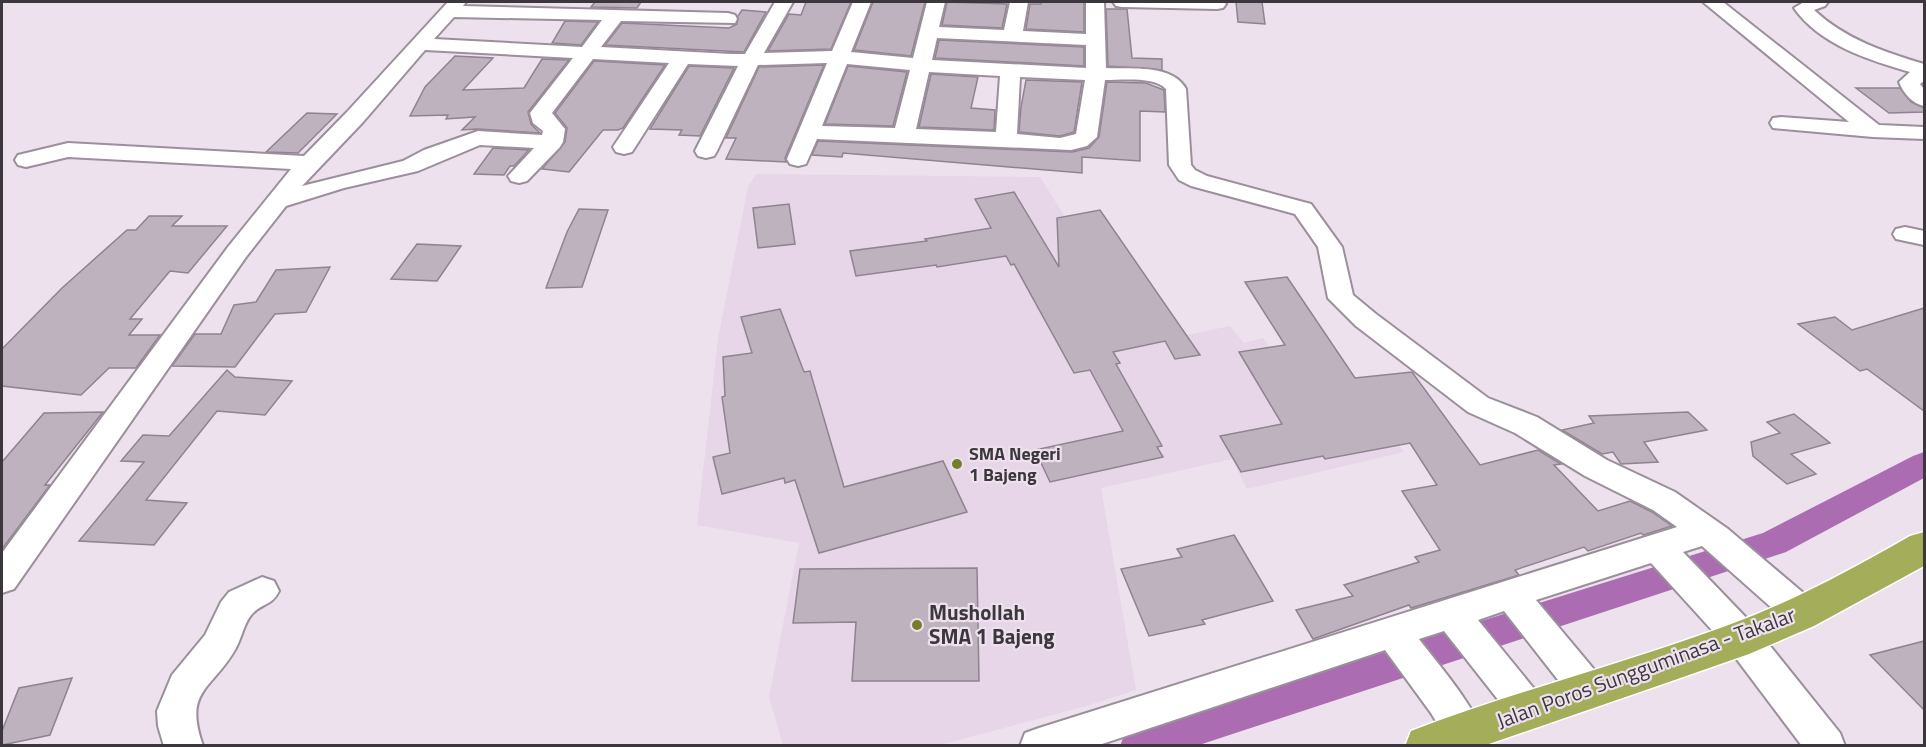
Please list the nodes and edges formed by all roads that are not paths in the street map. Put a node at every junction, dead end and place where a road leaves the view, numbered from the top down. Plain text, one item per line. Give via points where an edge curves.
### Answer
1 (784, 2) edge
2 (862, 2) edge
3 (936, 2) edge
4 (1019, 2) edge
5 (1095, 2) edge
6 (1122, 2) edge
7 (1712, 2) edge
8 (1819, 2) edge
9 (453, 6) edge
10 (540, 7) edge
11 (1217, 7) edge
12 (616, 15) junction
13 (728, 19) dead end
14 (928, 32) junction
15 (1012, 37) junction
16 (1096, 40) junction
17 (420, 44) junction
18 (588, 53) junction
19 (682, 57) junction
20 (839, 57) junction
21 (753, 58) junction
22 (919, 65) junction
23 (1010, 71) junction
24 (1924, 71) edge
25 (1096, 74) junction
26 (1924, 100) edge
27 (1781, 123) dead end
28 (1874, 131) junction
29 (811, 132) junction
30 (1924, 132) edge
31 (904, 135) junction
32 (1006, 139) junction
33 (552, 142) junction
34 (624, 147) dead end
35 (706, 151) dead end
36 (798, 159) dead end
37 (26, 160) dead end
38 (310, 163) junction
39 (519, 176) dead end
40 (277, 201) junction
41 (1712, 535) junction
42 (1924, 547) edge
43 (12, 550) edge
44 (1664, 553) junction
45 (2, 579) edge
46 (262, 591) dead end
47 (1514, 597) junction
48 (1787, 601) junction
49 (1456, 618) junction
50 (1396, 637) junction
51 (1742, 638) junction
52 (1589, 691) junction
53 (1515, 693) junction
54 (1445, 727) edge
55 (1089, 738) edge
56 (184, 746) edge
57 (1039, 746) edge
58 (1826, 746) edge

1 - 21 street
2 - 20 street
3 - 14 street
4 - 15 street
5 - 16 street
6 - 11 street
7 - 28 street
8 - 24 street via 1803,8 1841,40
9 - 10 street
9 - 17 street
10 - 12 street
12 - 13 street
12 - 18 street
14 - 15 street
14 - 22 street
15 - 16 street
16 - 25 street
17 - 18 street
17 - 38 street
18 - 19 street
18 - 33 street via 541,113 541,118 554,129
19 - 21 street
19 - 34 street
20 - 21 street
20 - 22 street
20 - 29 street
21 - 35 street
22 - 23 street
22 - 31 street
23 - 25 street
23 - 32 street
24 - 26 street via 1909,82
25 - 32 street via 1088,132 1082,141 1062,144
25 - 41 street via 1145,75 1173,83 1180,165 1187,175 1303,209 1329,247 1341,298 1394,343 1478,405 1526,425 1596,468 1664,501
27 - 28 street
28 - 30 street
29 - 31 street
29 - 36 street
31 - 32 street
33 - 39 street
33 - 40 street via 478,138 410,166
37 - 38 street via 68,150
38 - 40 street
40 - 43 street
41 - 44 street
41 - 48 street
42 - 48 highway, Jalan Poros Sungguminasa - Takalar
43 - 45 street
44 - 47 street
44 - 51 street
46 - 56 street via 241,602 222,640 187,684 176,708
47 - 49 street
47 - 52 street
48 - 51 highway, Jalan Poros Sungguminasa - Takalar
49 - 50 street
49 - 53 street
50 - 54 street
50 - 55 street
51 - 52 highway, Jalan Poros Sungguminasa - Takalar
51 - 58 street
52 - 53 highway, Jalan Poros Sungguminasa - Takalar
53 - 54 highway, Jalan Poros Sungguminasa - Takalar
55 - 57 street

